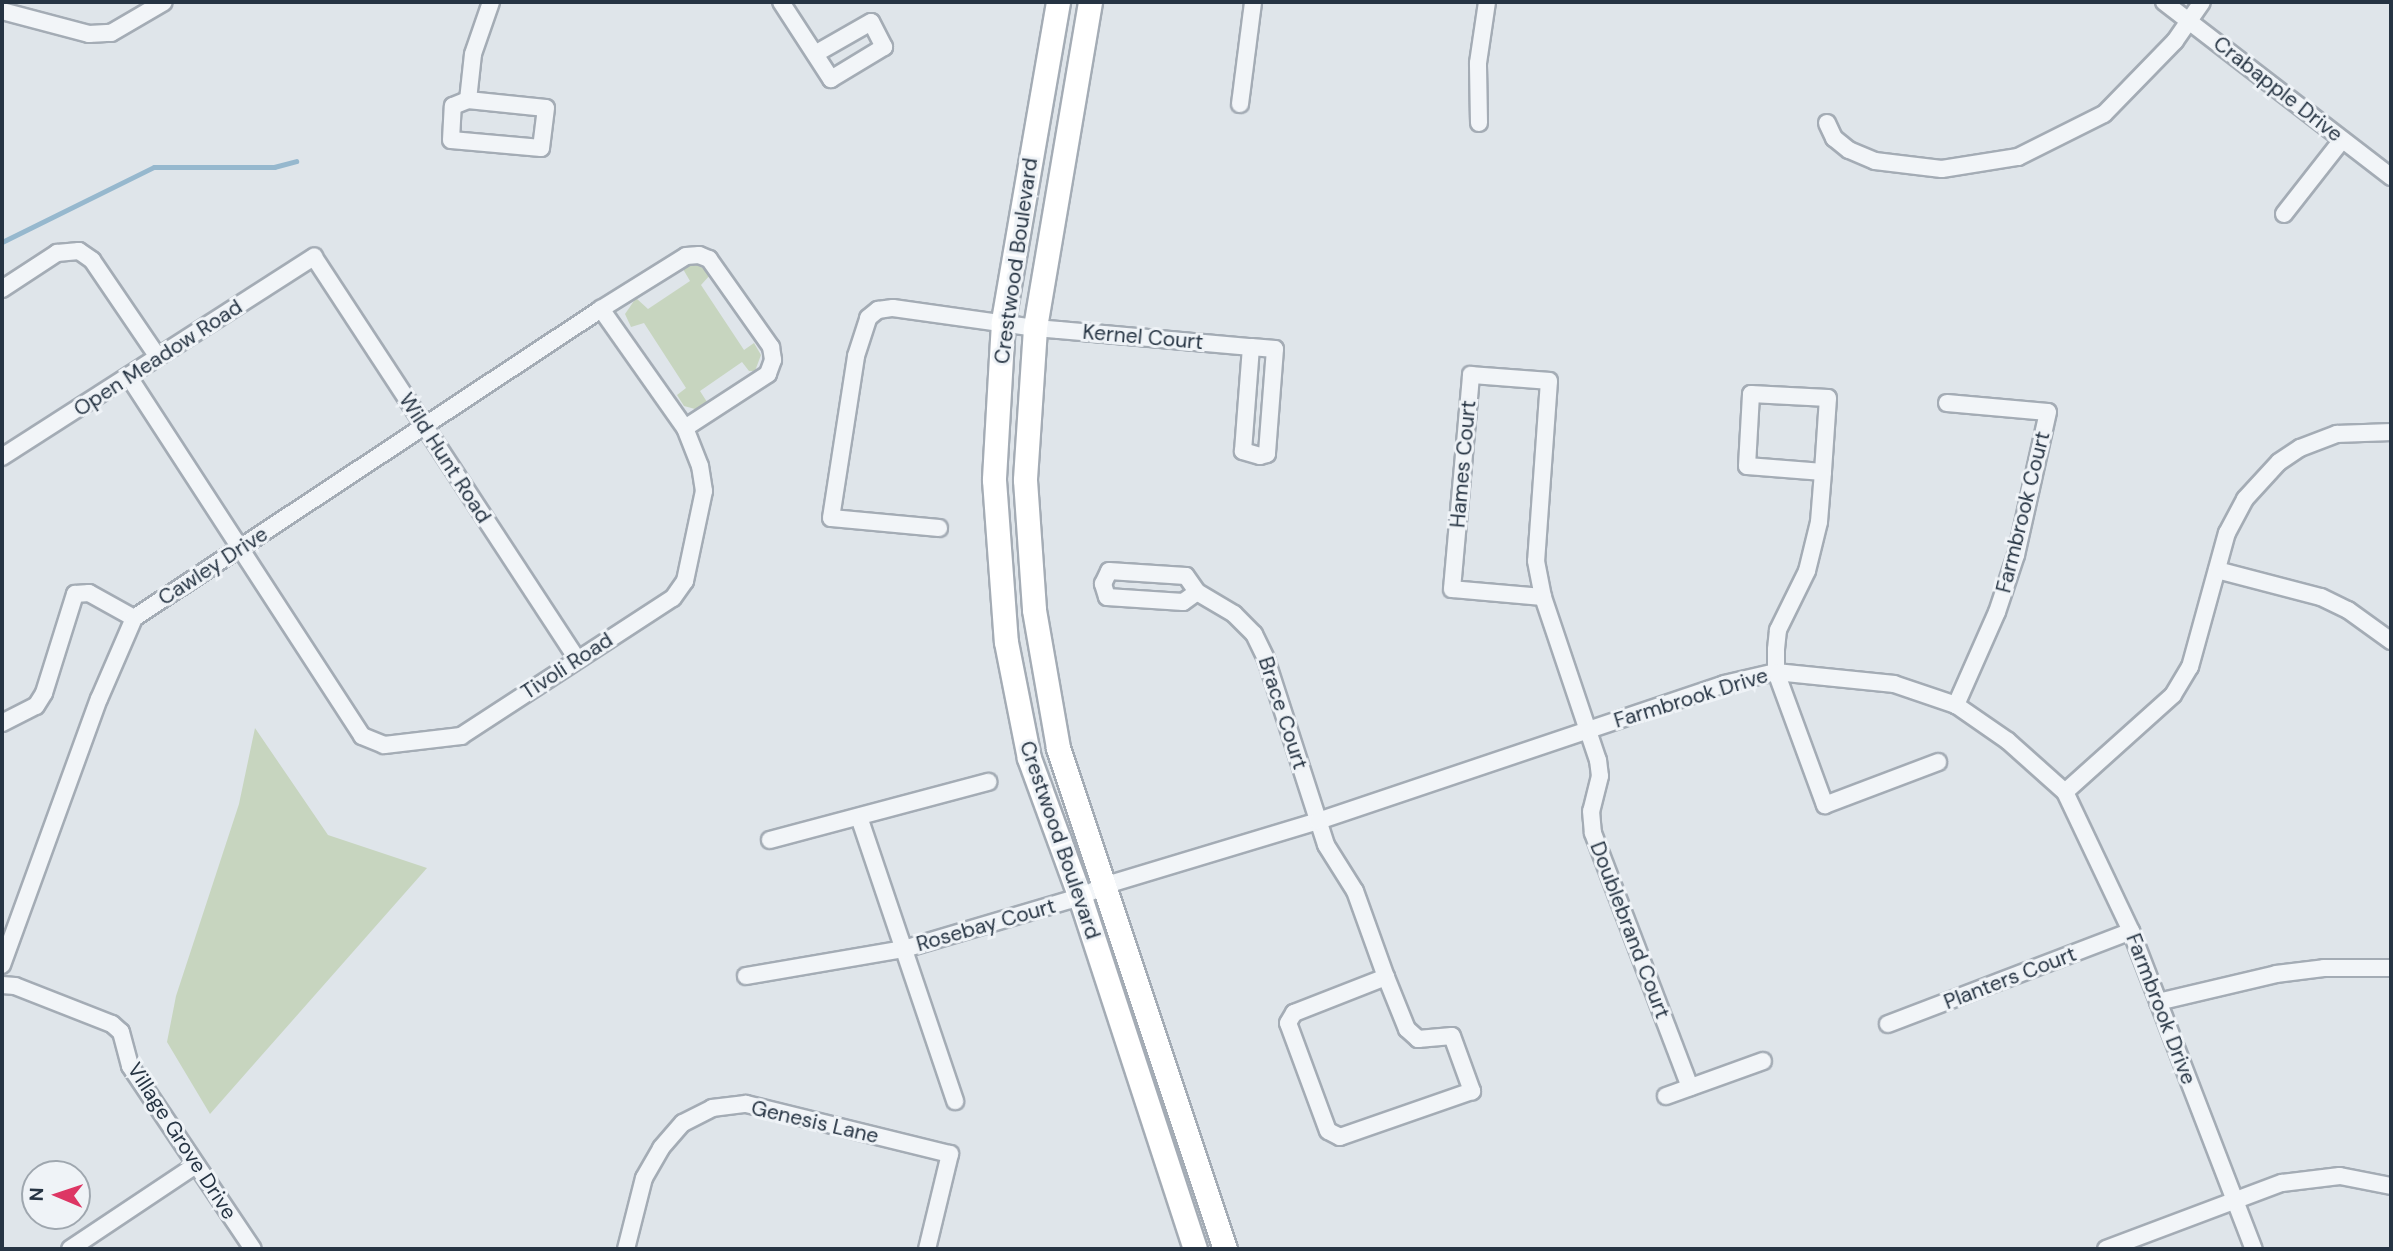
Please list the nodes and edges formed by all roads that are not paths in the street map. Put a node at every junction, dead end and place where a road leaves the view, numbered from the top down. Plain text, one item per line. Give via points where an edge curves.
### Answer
1 (128, 2) edge
2 (164, 2) edge
3 (491, 2) edge
4 (781, 2) edge
5 (1058, 2) edge
6 (1090, 2) edge
7 (1254, 2) edge
8 (1488, 2) edge
9 (2164, 2) edge
10 (2202, 2) edge
11 (2, 11) edge
12 (139, 15) junction
13 (2188, 20) junction
14 (815, 54) dead end
15 (468, 100) junction
16 (1240, 104) dead end
17 (1479, 123) dead end
18 (1827, 123) dead end
19 (2342, 140) junction
20 (2391, 177) edge
21 (2284, 214) dead end
22 (314, 257) joint
23 (2, 289) edge
24 (601, 309) junction
25 (1003, 321) junction
26 (1035, 328) junction
27 (1251, 347) junction
28 (158, 357) junction
29 (129, 377) junction
30 (1947, 402) dead end
31 (425, 426) junction
32 (685, 428) junction
33 (2391, 432) edge
34 (4, 452) edge
35 (1823, 472) junction
36 (939, 528) dead end
37 (238, 550) junction
38 (2217, 570) junction
39 (1197, 592) junction
40 (1543, 597) junction
41 (134, 618) junction
42 (2391, 642) edge
43 (577, 659) junction
44 (1776, 672) junction
45 (1956, 705) junction
46 (2, 723) edge
47 (1587, 730) junction
48 (1938, 762) dead end
49 (988, 782) dead end
50 (2065, 792) junction
51 (859, 817) junction
52 (1318, 821) junction
53 (770, 840) dead end
54 (1105, 885) junction
55 (1080, 898) junction
56 (2131, 931) junction
57 (904, 949) junction
58 (2, 965) edge
59 (2391, 968) edge
60 (746, 976) dead end
61 (1386, 977) junction
62 (2, 985) edge
63 (2158, 1002) junction
64 (1888, 1024) dead end
65 (1763, 1061) dead end
66 (1690, 1087) junction
67 (1666, 1096) dead end
68 (955, 1101) dead end
69 (196, 1165) junction
70 (2391, 1186) edge
71 (2237, 1200) junction
72 (70, 1249) edge
73 (253, 1249) edge
74 (626, 1249) edge
75 (927, 1249) edge
76 (1195, 1249) edge
77 (1225, 1249) edge
78 (2106, 1249) edge
79 (2254, 1249) edge

1 - 12 street
2 - 12 street
3 - 15 street via 473,54
4 - 14 street
5 - 25 main road, Crestwood Boulevard
6 - 26 main road, Crestwood Boulevard
7 - 16 street
8 - 17 street via 1478,63
9 - 13 street, Crabapple Drive
10 - 13 street
11 - 12 street via 89,34 111,33
13 - 18 street via 2175,41 2105,114 2018,157 1942,169 1875,161 1849,150 1834,138
13 - 19 street, Crabapple Drive
15 - 15 street via 546,108 541,148 451,140 453,106
19 - 20 street, Crabapple Drive
19 - 21 street
22 - 28 street, Open Meadow Road
22 - 31 street, Wild Hunt Road
23 - 28 street via 57,253 79,251 92,260
24 - 31 street, Cawley Drive
24 - 32 street, Tivoli Road
24 - 32 street, Cawley Drive via 686,256 709,258 771,347 773,360 768,374
25 - 26 street, Kernel Court
25 - 36 street, Kernel Court via 878,310 868,318 856,356 831,518
25 - 55 main road, Crestwood Boulevard via 993,480 1006,642 1029,758
26 - 27 street, Kernel Court
26 - 54 main road, Crestwood Boulevard via 1025,480 1034,610 1058,748
27 - 27 street, Kernel Court via 1275,349 1267,454 1260,456 1243,451
28 - 29 street, Open Meadow Road
29 - 34 street, Open Meadow Road
29 - 37 street, Tivoli Road
30 - 45 street, Farmbrook Court via 2048,412 2016,555
31 - 37 street, Cawley Drive
31 - 43 street, Wild Hunt Road
32 - 43 street, Tivoli Road via 704,491 685,581 673,598
33 - 38 street via 2337,434 2279,462 2245,499 2227,533
35 - 35 street via 1828,398 1751,394 1747,466
35 - 44 street via 1819,522 1807,571 1778,630
37 - 41 street, Cawley Drive
37 - 43 street, Tivoli Road via 362,736 373,742 461,736
38 - 42 street via 2321,597 2348,610
38 - 50 street via 2190,667 2173,695
39 - 39 street, Brace Court via 1186,576 1110,571 1102,584 1107,597 1183,602
39 - 52 street, Brace Court via 1241,620 1263,650
40 - 40 street, Hames Court via 1536,561 1549,381 1471,375 1452,589
40 - 47 street, Hames Court
41 - 46 street via 89,593 75,594 44,693 36,706
41 - 58 street via 99,699
44 - 45 street, Farmbrook Drive via 1894,684
44 - 47 street, Farmbrook Drive via 1724,684
44 - 48 street via 1825,805
45 - 50 street, Farmbrook Drive via 2008,741
47 - 52 street, Farmbrook Drive
47 - 66 street, Doublebrand Court via 1600,776 1591,811 1593,833
49 - 51 street
50 - 56 street, Farmbrook Drive
51 - 53 street
51 - 57 street, Rosebay Court
52 - 54 street, Farmbrook Drive
52 - 61 street, Brace Court via 1334,861 1355,891
54 - 55 street, Rosebay Court
54 - 77 main road, Crestwood Boulevard
55 - 57 street, Rosebay Court
55 - 76 main road, Crestwood Boulevard
56 - 63 street, Farmbrook Drive
56 - 64 street, Planters Court
57 - 60 street, Rosebay Court
57 - 68 street, Rosebay Court
59 - 63 street via 2276,974
61 - 61 street, Brace Court via 1294,1013 1288,1023 1328,1131 1340,1137 1472,1091 1452,1036 1418,1039 1408,1029
62 - 69 street, Village Grove Drive via 112,1024 125,1041 130,1066
63 - 71 street, Farmbrook Drive
65 - 66 street
66 - 67 street
69 - 72 street
69 - 73 street, Village Grove Drive
70 - 71 street via 2360,1177 2309,1177
71 - 78 street
71 - 79 street, Farmbrook Drive
74 - 75 street, Genesis Lane via 644,1178 661,1148 683,1122 702,1112 746,1104 950,1154

